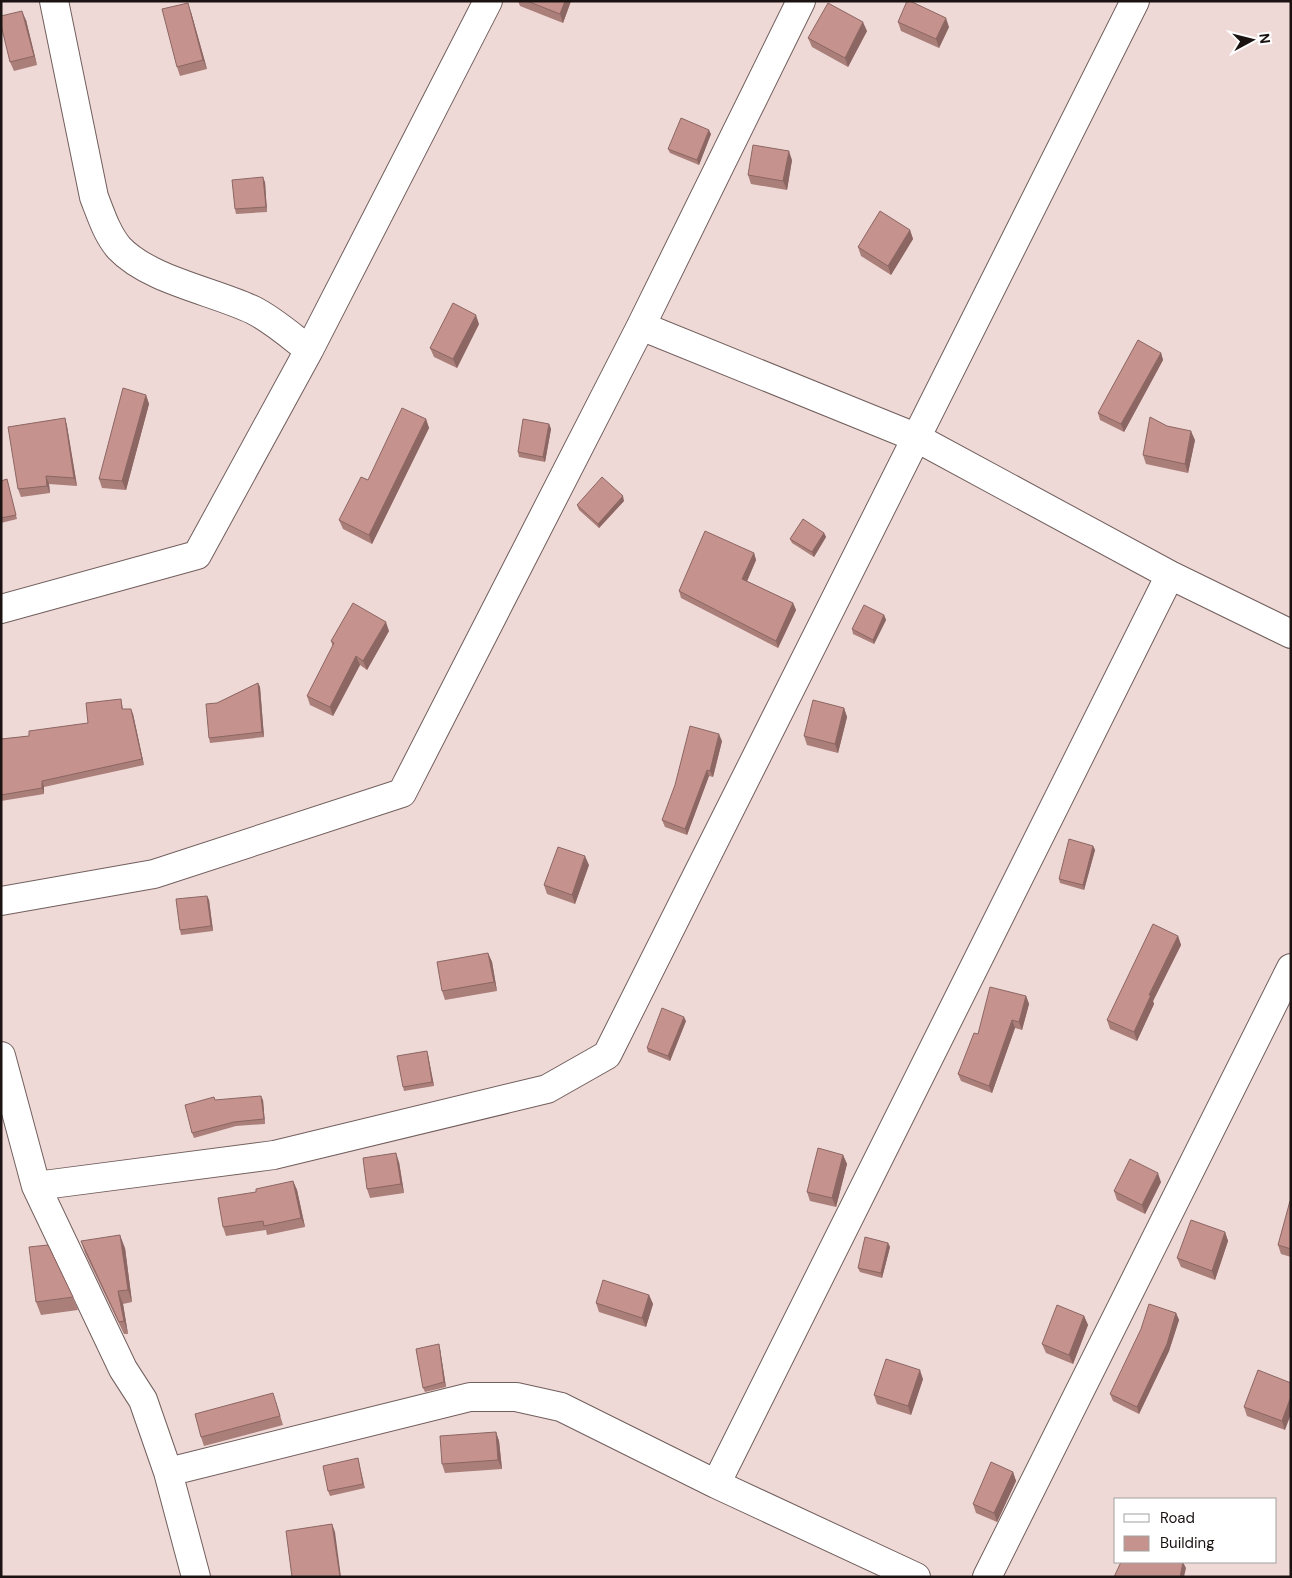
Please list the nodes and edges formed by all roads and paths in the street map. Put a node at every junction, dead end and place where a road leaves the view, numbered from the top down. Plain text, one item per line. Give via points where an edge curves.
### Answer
1 (54, 1) edge
2 (488, 1) edge
3 (801, 1) edge
4 (1135, 1) edge
5 (641, 326) junction
6 (309, 350) junction
7 (915, 437) junction
8 (1170, 575) junction
9 (1, 609) edge
10 (1291, 634) edge
11 (1, 902) edge
12 (1291, 968) edge
13 (1, 1056) edge
14 (36, 1186) junction
15 (168, 1472) junction
16 (716, 1484) junction
17 (196, 1577) edge
18 (916, 1577) edge
19 (987, 1577) edge

1 - 6 street via 94,198 118,247 134,262 184,285 255,311
2 - 6 street
3 - 5 street
4 - 7 street
5 - 7 street
5 - 11 street via 402,793 154,874
6 - 9 street via 196,554
7 - 8 street
7 - 14 street via 607,1055 547,1089 274,1155
8 - 10 street
8 - 16 street
12 - 19 street
13 - 14 street
14 - 15 street via 123,1369 143,1400
15 - 16 street via 470,1397 516,1396 561,1407
15 - 17 street
16 - 18 street

